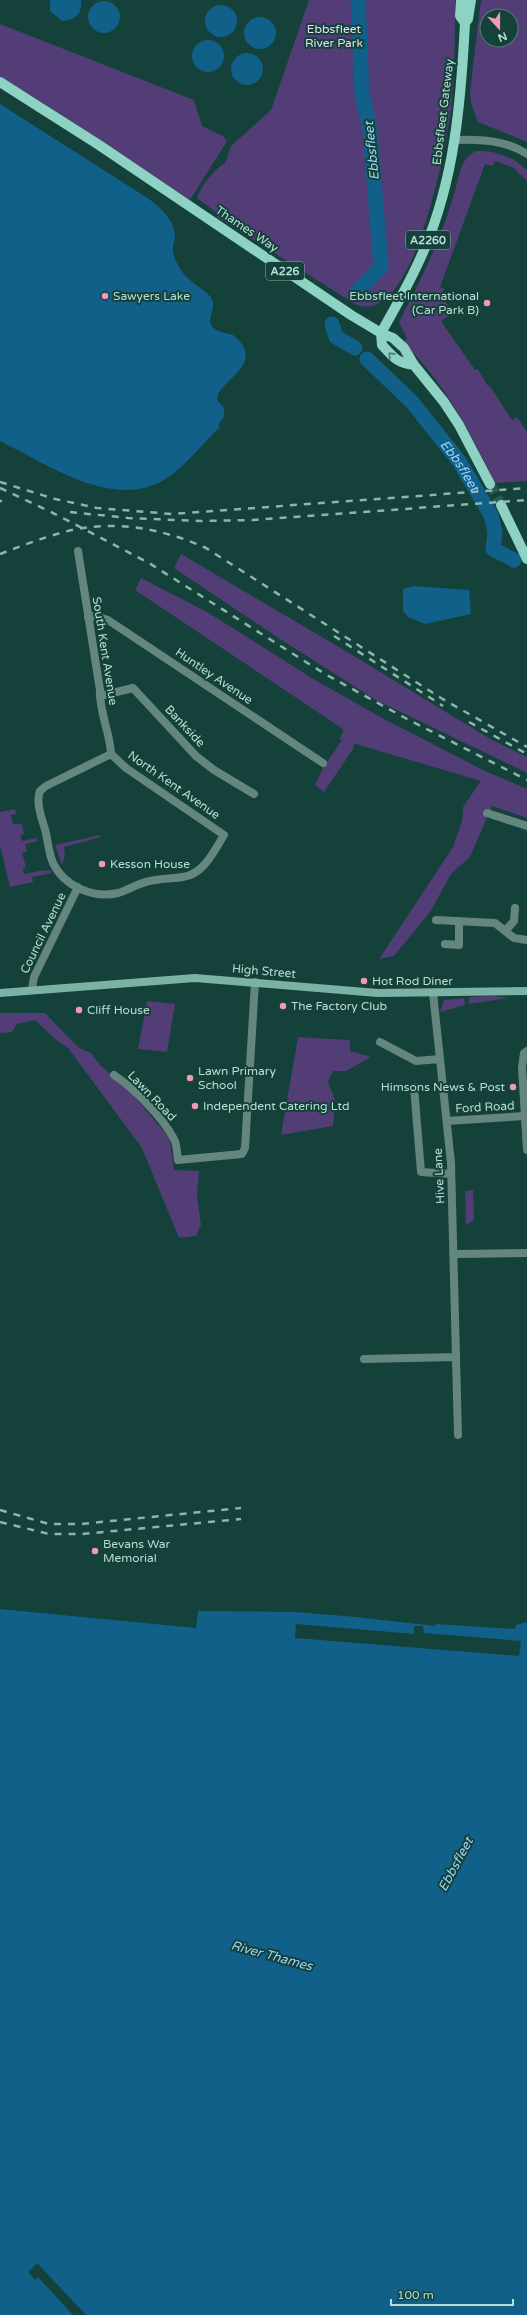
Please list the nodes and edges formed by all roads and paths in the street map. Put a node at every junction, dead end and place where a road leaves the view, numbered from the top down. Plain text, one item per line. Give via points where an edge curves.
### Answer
1 (461, 0) edge
2 (471, 0) edge
3 (465, 23) junction
4 (0, 82) edge
5 (455, 140) junction
6 (527, 154) edge
7 (381, 333) junction
8 (490, 484) tunnel mouth
9 (501, 505) tunnel mouth
10 (78, 551) dead end
11 (527, 559) edge
12 (88, 617) junction
13 (100, 696) junction
14 (111, 754) junction
15 (323, 763) dead end
16 (254, 794) dead end
17 (487, 813) dead end
18 (527, 826) edge
19 (78, 887) junction
20 (515, 908) dead end
21 (436, 920) dead end
22 (459, 922) junction
23 (505, 931) junction
24 (527, 940) edge
25 (445, 944) dead end
26 (256, 982) junction
27 (32, 990) junction
28 (527, 991) edge
29 (0, 993) edge
30 (433, 993) junction
31 (380, 1042) dead end
32 (527, 1051) edge
33 (440, 1059) junction
34 (114, 1075) dead end
35 (414, 1087) dead end
36 (524, 1116) junction
37 (447, 1121) junction
38 (526, 1150) edge
39 (451, 1174) junction
40 (527, 1253) edge
41 (454, 1254) junction
42 (456, 1357) junction
43 (364, 1359) dead end
44 (458, 1435) dead end

1 - 3 main road via 460,16
2 - 3 main road, Ebbsfleet Gateway / A2260
3 - 5 main road, Ebbsfleet Gateway / A2260
4 - 7 main road, Thames Way / A226
5 - 6 street via 496,142
5 - 7 main road, Ebbsfleet Gateway / A2260 via 437,215 425,249
7 - 8 main road via 382,346 401,364 414,365 454,416
9 - 11 main road
10 - 12 street, South Kent Avenue
12 - 13 street, South Kent Avenue
12 - 15 street, Huntley Avenue via 96,616 108,620
13 - 14 street, South Kent Avenue
13 - 16 street, Bankside via 133,688 196,756
14 - 19 street via 44,787 38,795 52,860 67,880
14 - 19 street, North Kent Avenue via 126,768 224,835 204,865 187,876 150,881 113,894 97,893
17 - 18 street
19 - 27 street, Council Avenue via 34,977
20 - 23 street via 514,921
21 - 22 street
22 - 23 street via 495,923
22 - 25 street via 459,945
23 - 24 street via 515,939
26 - 27 main road, High Street via 195,978
26 - 30 main road, High Street via 367,992
26 - 34 street, Lawn Road via 245,1150 239,1155 178,1160 175,1140 164,1124 126,1083
27 - 29 main road, High Street
28 - 30 main road, High Street
30 - 33 street, Hive Lane
31 - 33 street via 416,1061
32 - 36 street via 524,1053 522,1067
33 - 37 street, Hive Lane
35 - 39 street via 421,1172
36 - 37 street, Ford Road
36 - 38 street
37 - 39 street, Hive Lane
39 - 41 street, Hive Lane
40 - 41 street
41 - 42 street, Hive Lane
42 - 43 street
42 - 44 street, Hive Lane

